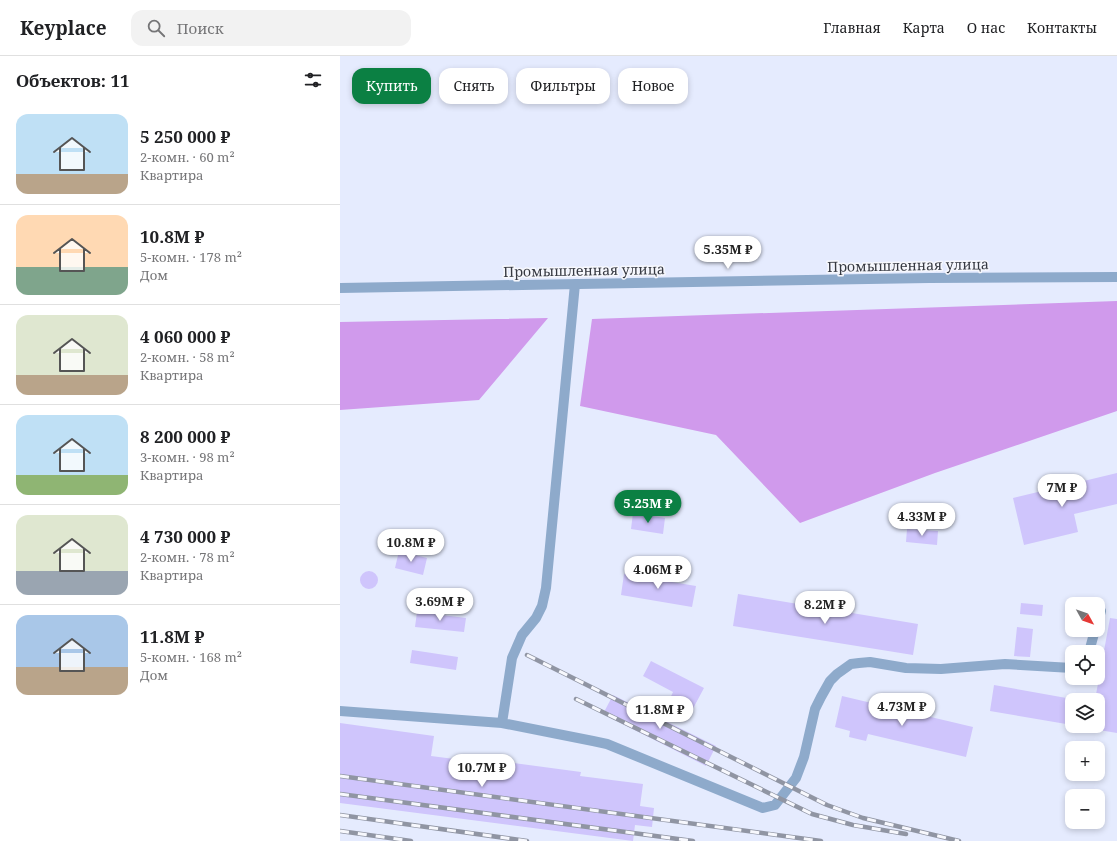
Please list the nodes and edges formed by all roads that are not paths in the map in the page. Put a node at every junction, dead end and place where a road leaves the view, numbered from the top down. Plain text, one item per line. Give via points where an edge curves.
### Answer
1 (1117, 277) edge
2 (575, 284) junction
3 (340, 288) edge
4 (1065, 668) edge
5 (340, 711) edge
6 (502, 723) junction

1 - 2 street, Промышленная улица
2 - 3 street, Промышленная улица
2 - 6 street via 546,588 542,606 522,635 512,658
4 - 6 street via 1005,664 941,669 906,668 870,662 851,664 837,674 825,688 815,709 800,768 775,805 768,808 607,744
5 - 6 street

